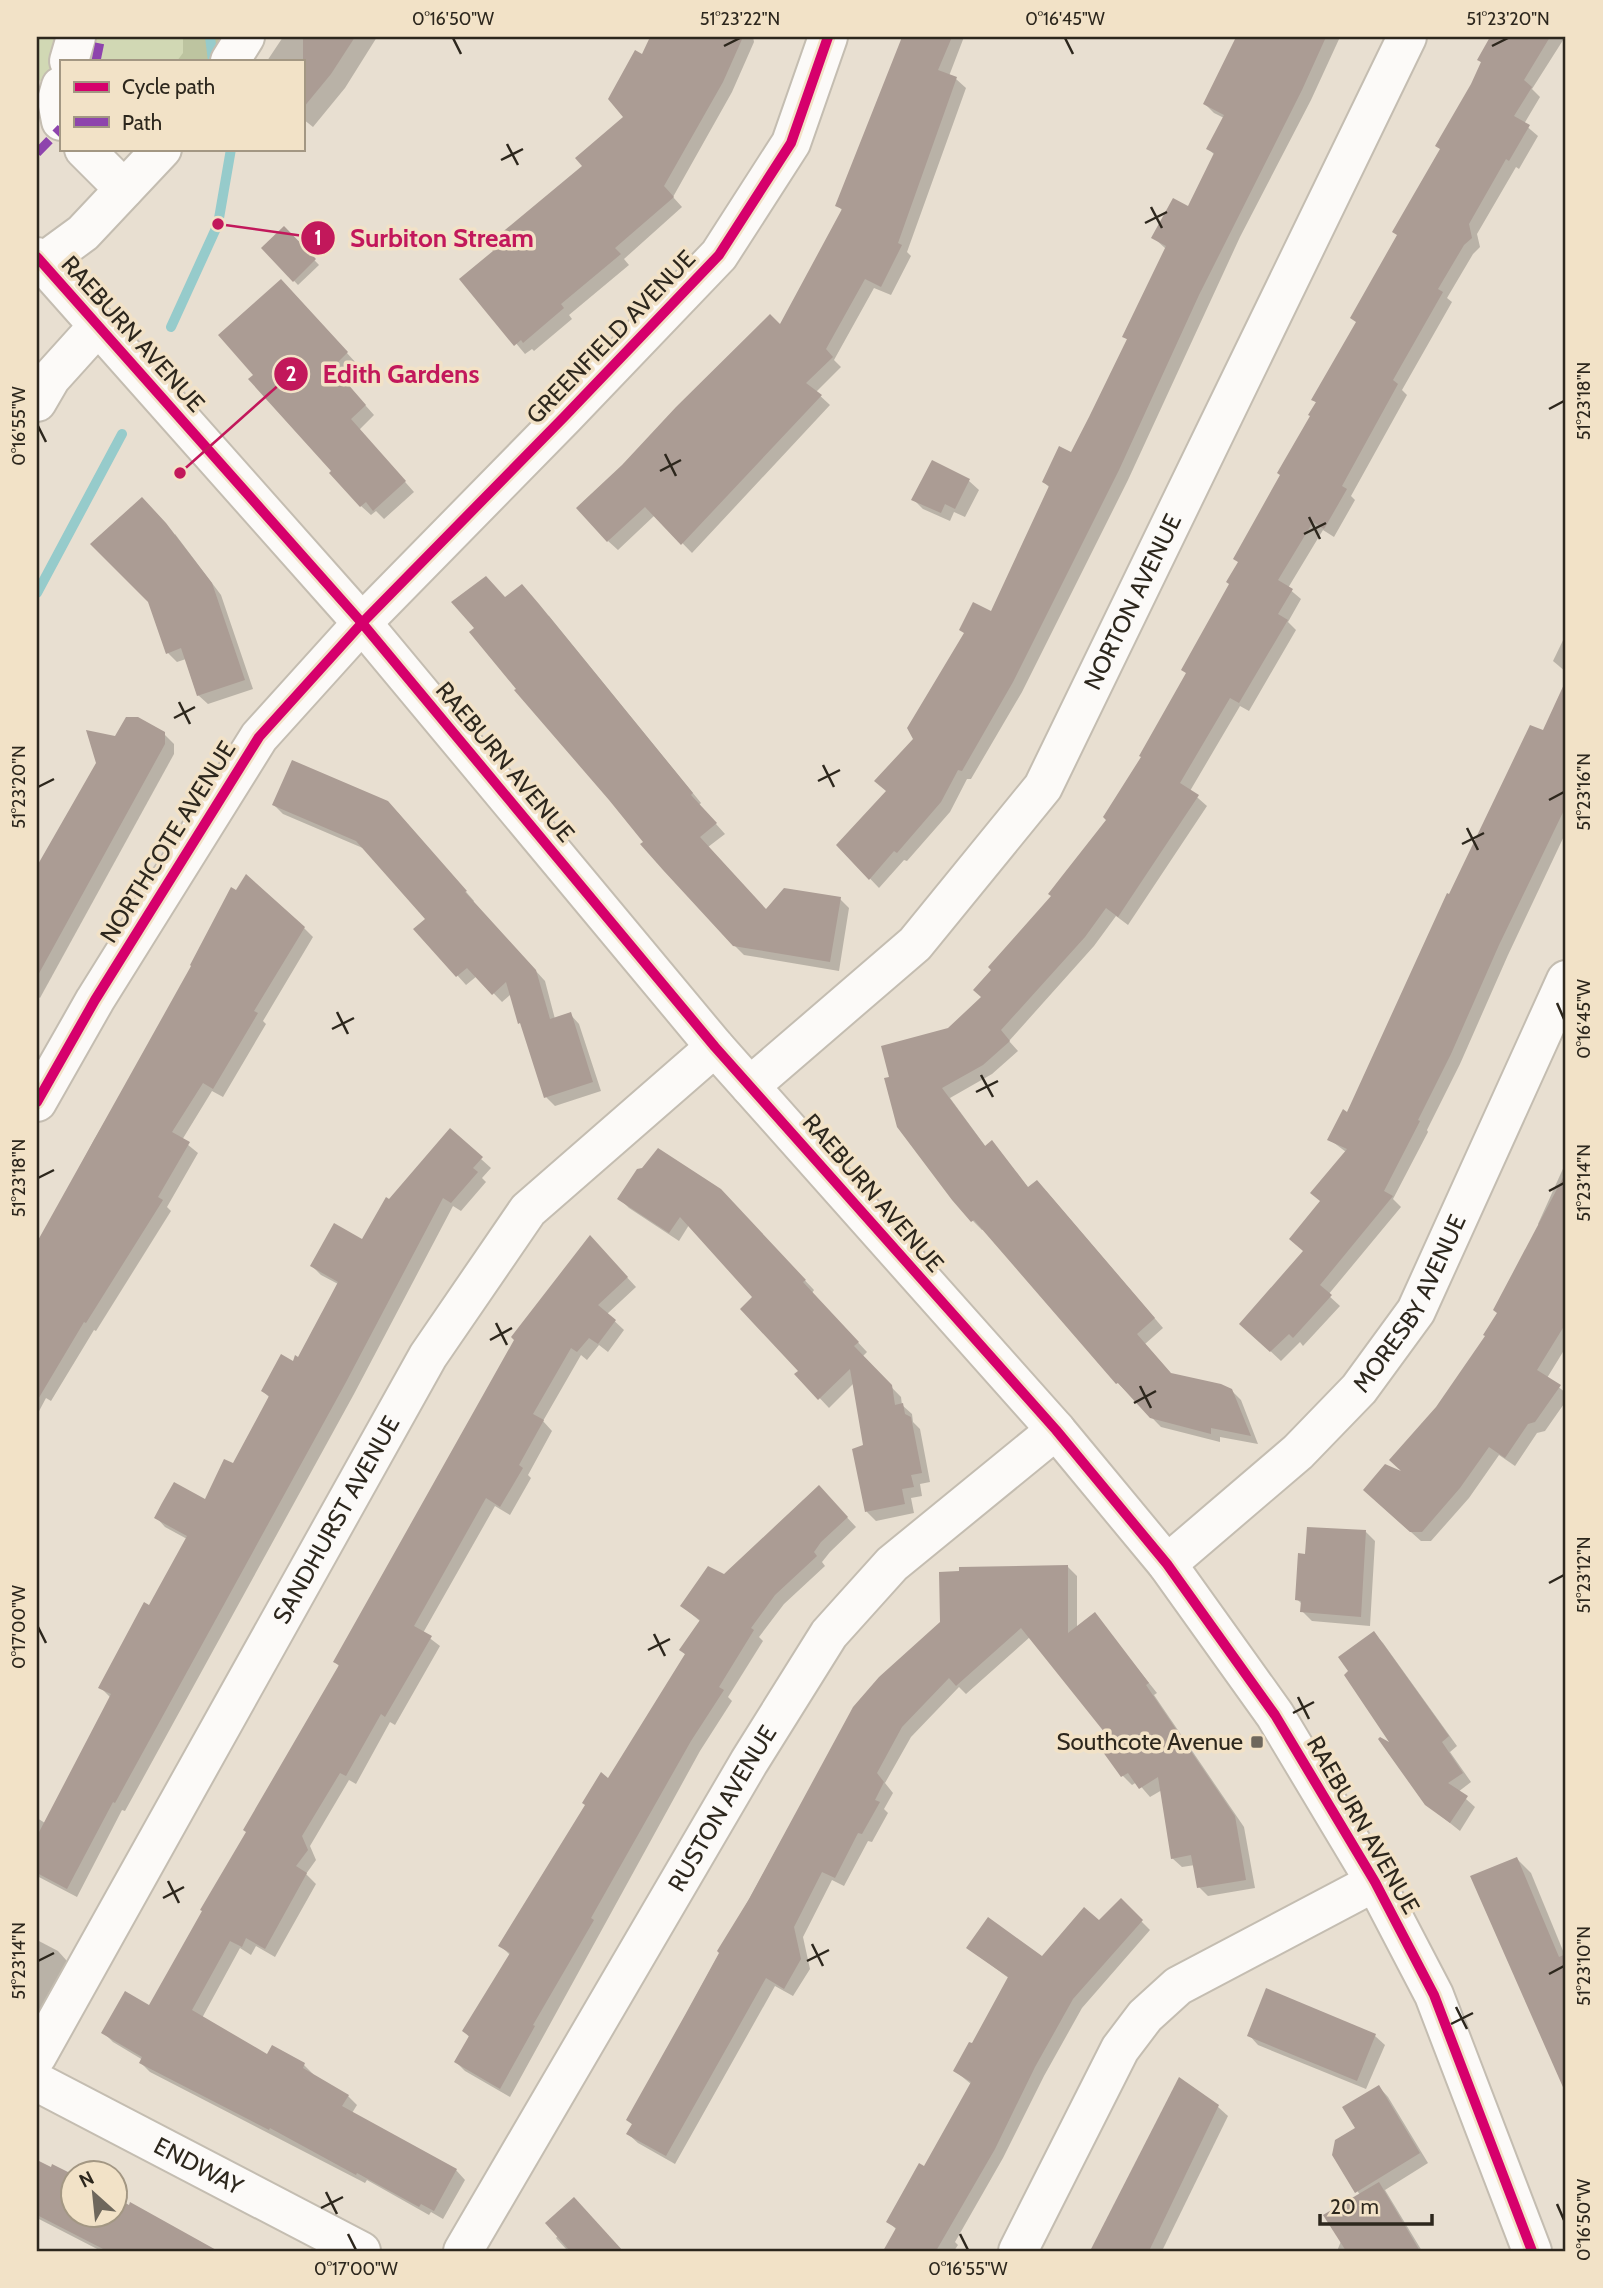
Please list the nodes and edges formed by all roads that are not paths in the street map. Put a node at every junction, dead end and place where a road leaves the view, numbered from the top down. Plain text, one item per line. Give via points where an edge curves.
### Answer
1 (76, 37) edge
2 (828, 37) edge
3 (1407, 37) edge
4 (69, 60) edge
5 (60, 90) edge
6 (60, 116) edge
7 (85, 150) edge
8 (161, 150) edge
9 (124, 189) junction
10 (39, 260) edge
11 (97, 327) junction
12 (37, 402) edge
13 (362, 623) junction
14 (1566, 980) edge
15 (715, 1047) junction
16 (750, 1086) junction
17 (37, 1102) edge
18 (1056, 1430) junction
19 (1167, 1564) junction
20 (1375, 1882) junction
21 (37, 2056) edge
22 (37, 2082) edge
23 (361, 2251) edge
24 (463, 2251) edge
25 (1018, 2251) edge
26 (1532, 2251) edge

1 - 4 street
2 - 13 street, GREENFIELD AVENUE via 791,143 719,255
3 - 16 street, NORTON AVENUE via 1042,788 915,944
5 - 6 street
7 - 9 street
8 - 9 street
9 - 10 street via 83,233
10 - 11 street, RAEBURN AVENUE
11 - 12 street via 51,378
11 - 13 street, RAEBURN AVENUE
13 - 15 street, RAEBURN AVENUE
13 - 17 street, NORTHCOTE AVENUE via 259,737
14 - 19 street, MORESBY AVENUE via 1416,1311 1359,1389 1298,1452
15 - 16 street, RAEBURN AVENUE
15 - 21 street, SANDHURST AVENUE via 528,1210 428,1356
16 - 18 street, RAEBURN AVENUE
18 - 19 street, RAEBURN AVENUE
18 - 24 street, RUSTON AVENUE via 892,1564 829,1634 748,1762
19 - 20 street, RAEBURN AVENUE via 1275,1715
20 - 25 street via 1178,1986 1145,2016 1119,2049
20 - 26 street, RAEBURN AVENUE via 1434,1995
22 - 23 street, ENDWAY

